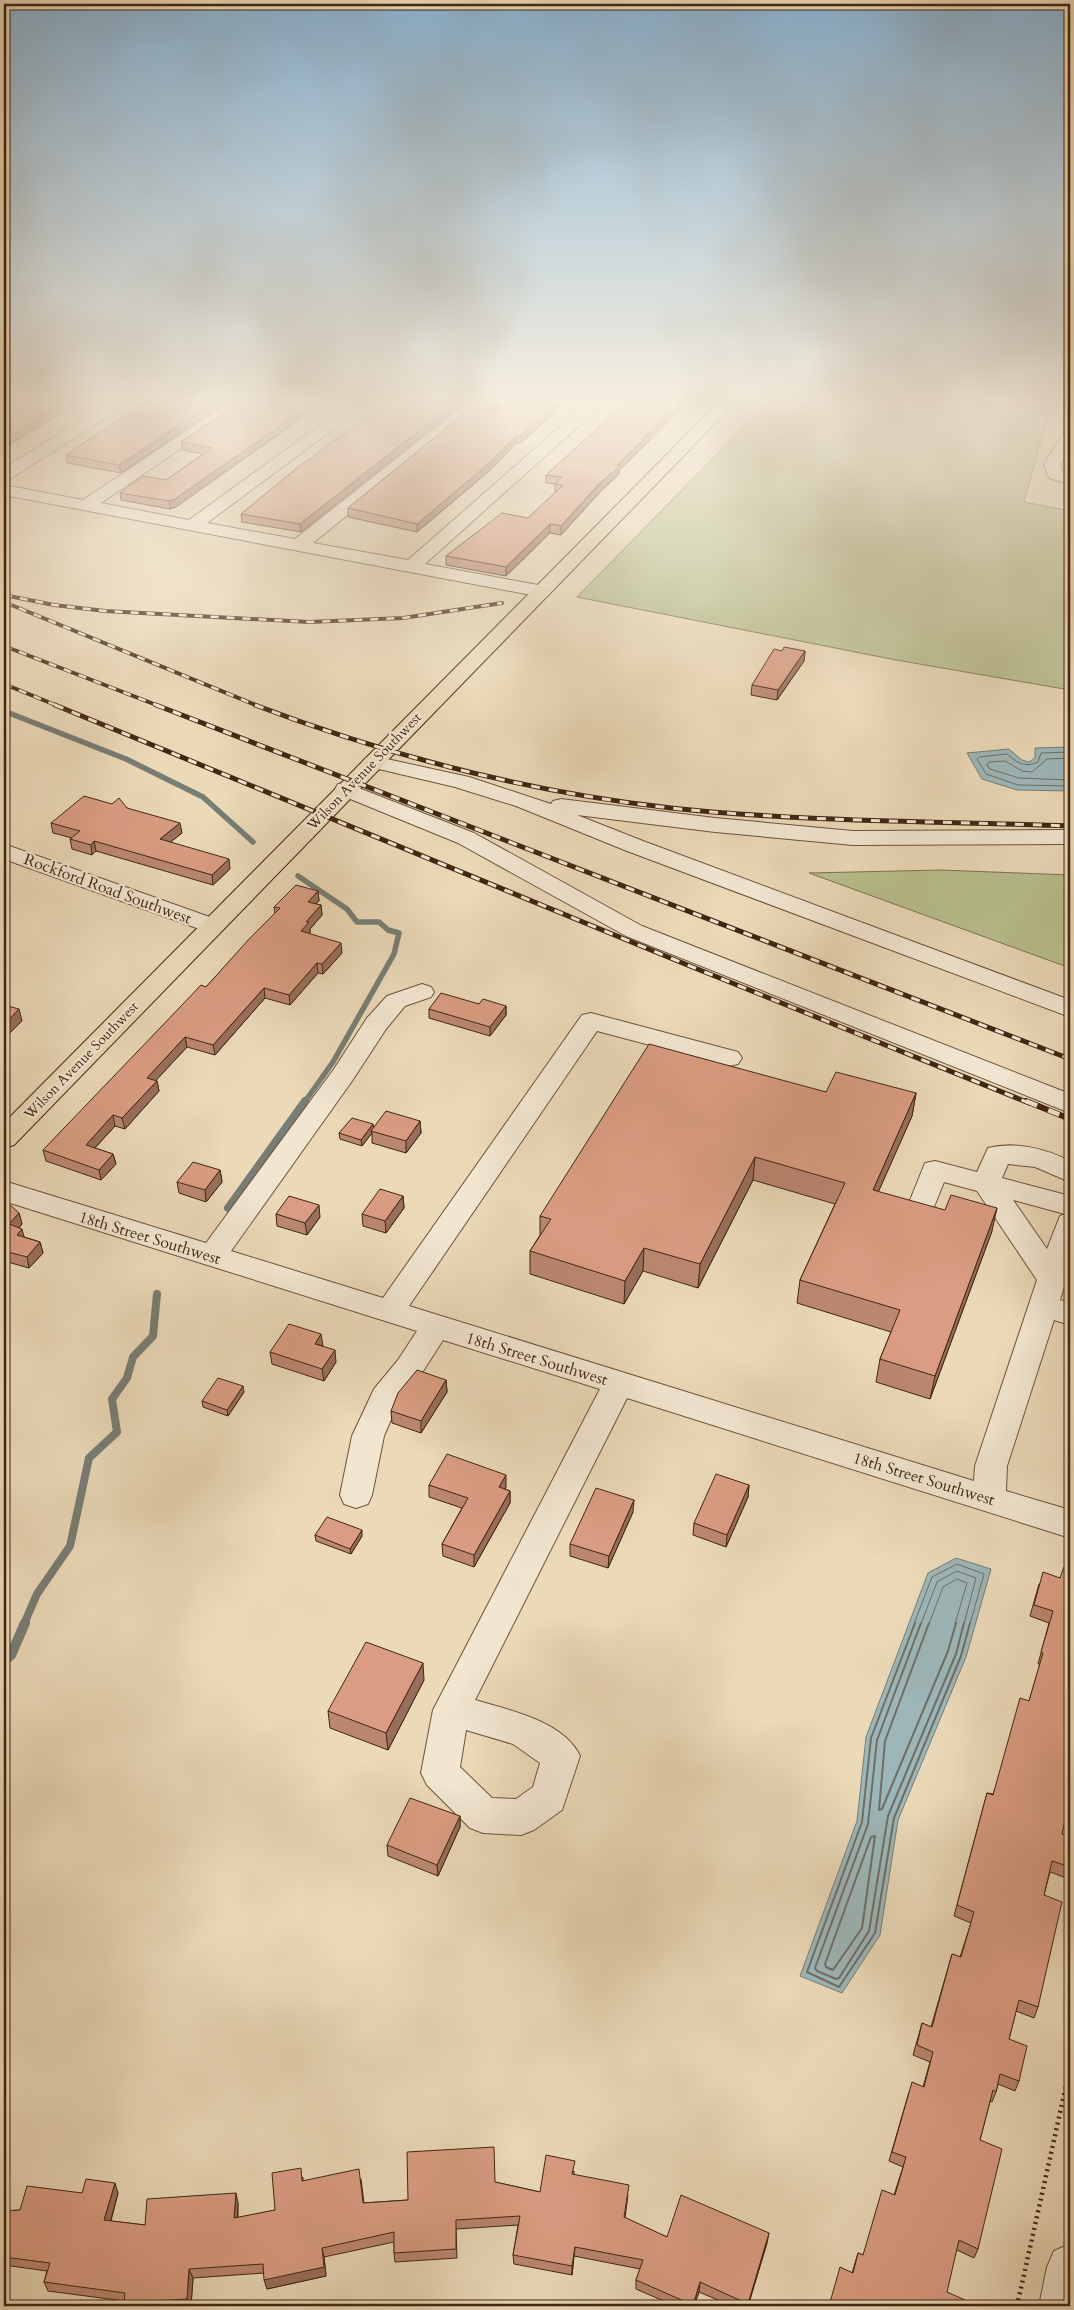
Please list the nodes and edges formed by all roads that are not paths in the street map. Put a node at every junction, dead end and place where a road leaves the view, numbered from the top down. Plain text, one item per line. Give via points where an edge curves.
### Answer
1 (123, 512) edge
2 (211, 512) edge
3 (341, 512) edge
4 (473, 512) edge
5 (619, 512) edge
6 (193, 525) junction
7 (299, 545) junction
8 (412, 566) junction
9 (542, 590) junction
10 (373, 762) junction
11 (346, 789) junction
12 (524, 801) junction
13 (1070, 837) edge
14 (4, 851) edge
15 (212, 926) junction
16 (422, 992) dead end
17 (1070, 1008) edge
18 (729, 1058) dead end
19 (1070, 1104) edge
20 (4, 1139) edge
21 (1070, 1173) edge
22 (986, 1183) junction
23 (4, 1191) edge
24 (1070, 1206) edge
25 (920, 1210) edge
26 (1069, 1233) edge
27 (212, 1256) junction
28 (1055, 1300) edge
29 (390, 1312) junction
30 (436, 1326) junction
31 (619, 1383) junction
32 (356, 1495) dead end
33 (989, 1499) junction
34 (1070, 1524) edge
35 (450, 1710) dead end
36 (1070, 2267) edge
37 (1062, 2306) edge

1 - 6 street
2 - 6 street
3 - 7 street
4 - 8 street
5 - 9 main road, Wilson Avenue Southwest
6 - 7 street
7 - 8 street
8 - 9 street
9 - 10 main road, Wilson Avenue Southwest
10 - 11 main road, Wilson Avenue Southwest
10 - 12 street via 462,782
11 - 15 main road, Wilson Avenue Southwest
11 - 19 street via 466,838 634,931
12 - 13 street via 715,825 853,838
12 - 17 street
14 - 15 street, Rockford Road Southwest
15 - 20 main road, Wilson Avenue Southwest
16 - 27 street via 396,1001 376,1024 344,1075
18 - 29 street via 591,1021
21 - 22 street via 1058,1165 1016,1154 998,1155
22 - 24 street
22 - 25 street via 935,1170
22 - 28 street
23 - 27 street, 18th Street Southwest
26 - 28 street
27 - 29 street, 18th Street Southwest
28 - 33 street via 991,1466
29 - 30 street, 18th Street Southwest
30 - 31 street, 18th Street Southwest
30 - 32 street via 409,1368 385,1397 368,1436
31 - 33 street, 18th Street Southwest
31 - 35 street
33 - 34 street, 18th Street Southwest
36 - 37 street

